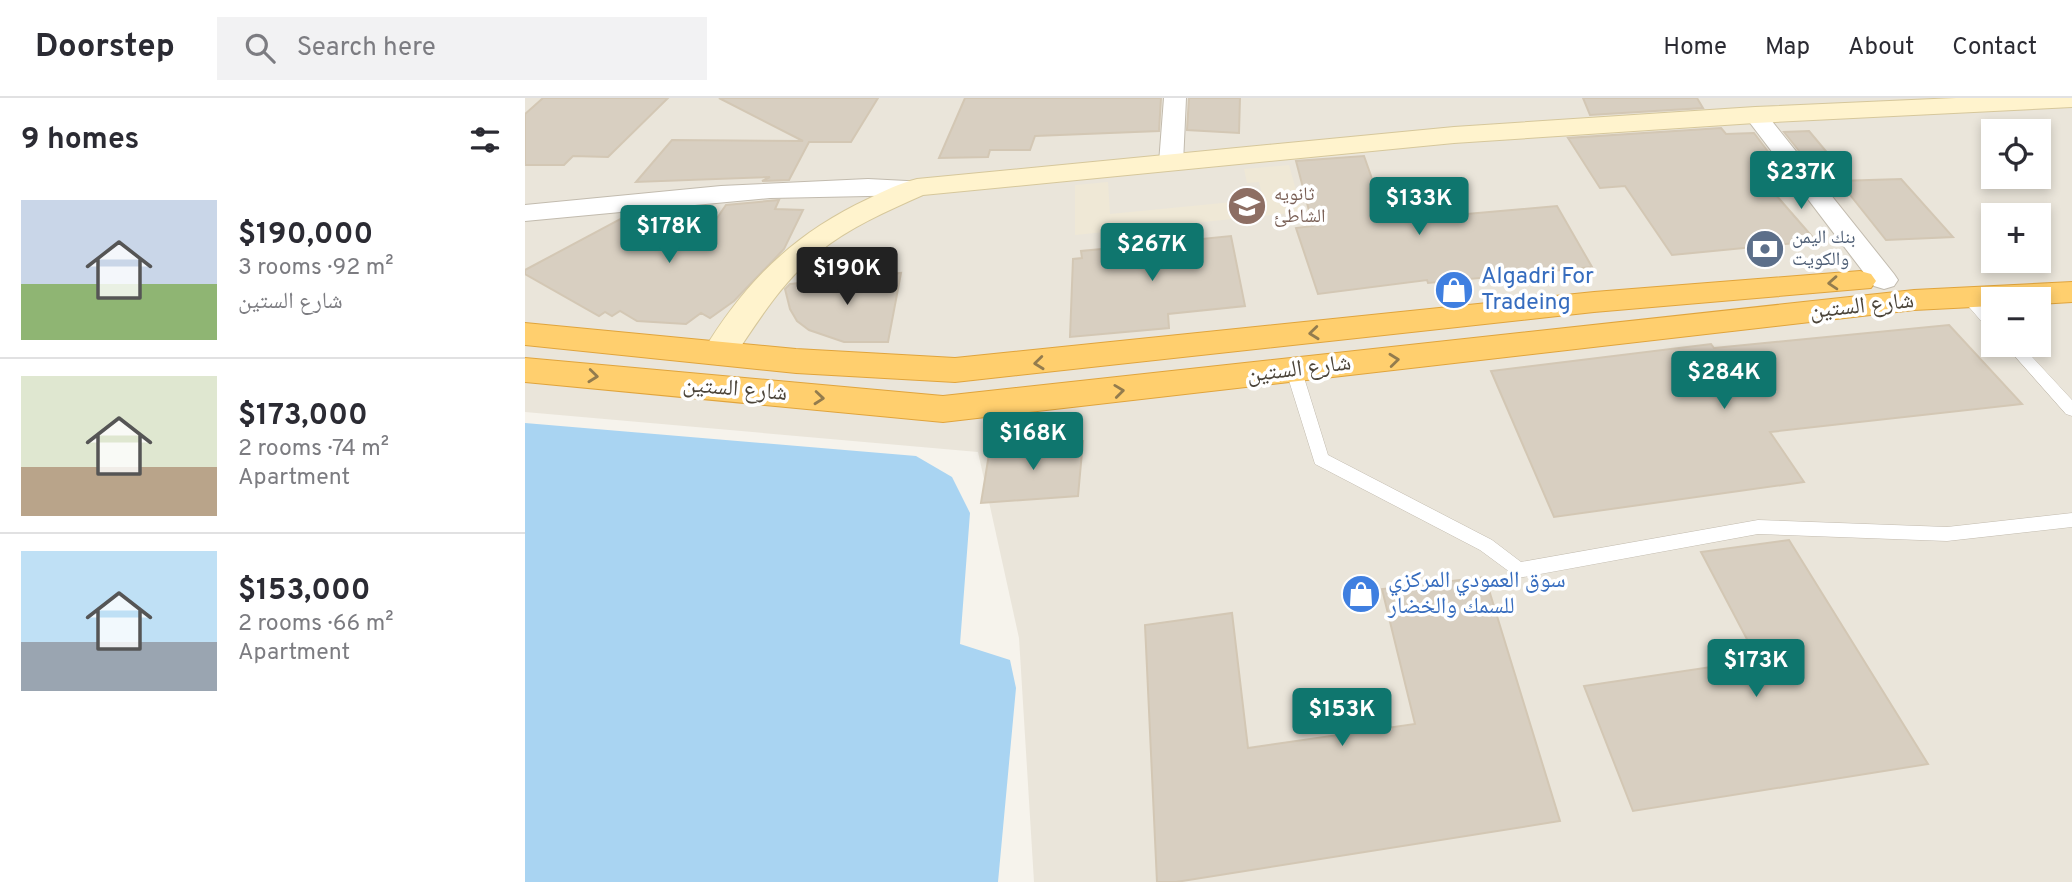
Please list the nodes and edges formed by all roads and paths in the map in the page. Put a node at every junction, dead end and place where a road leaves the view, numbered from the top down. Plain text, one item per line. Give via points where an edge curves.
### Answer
1 (1175, 98) edge
2 (2072, 100) edge
3 (1755, 115) junction
4 (1171, 163) junction
5 (917, 187) junction
6 (525, 213) edge
7 (2072, 268) edge
8 (1884, 279) junction
9 (2072, 292) edge
10 (1968, 297) junction
11 (1981, 312) edge
12 (525, 334) edge
13 (719, 353) junction
14 (2023, 357) edge
15 (525, 370) edge
16 (955, 370) junction
17 (1294, 371) junction
18 (943, 409) junction
19 (2072, 410) edge
20 (2072, 520) edge

1 - 4 street
2 - 3 street
3 - 4 street via 1454,135
3 - 8 street
4 - 5 street
5 - 6 street via 827,187
5 - 13 street via 818,237 767,286
7 - 8 highway, شارع الستين
8 -> 16 highway, شارع الستين via 1594,302
9 - 10 highway, شارع الستين
10 - 11 lane
17 -> 10 highway, شارع الستين
12 - 13 highway, شارع الستين
13 - 16 highway, شارع الستين
14 - 19 lane
15 -> 18 highway, شارع الستين
16 - 18 highway
18 -> 17 highway, شارع الستين
17 - 20 lane via 1321,459 1486,545 1518,570 1758,527 1947,534

